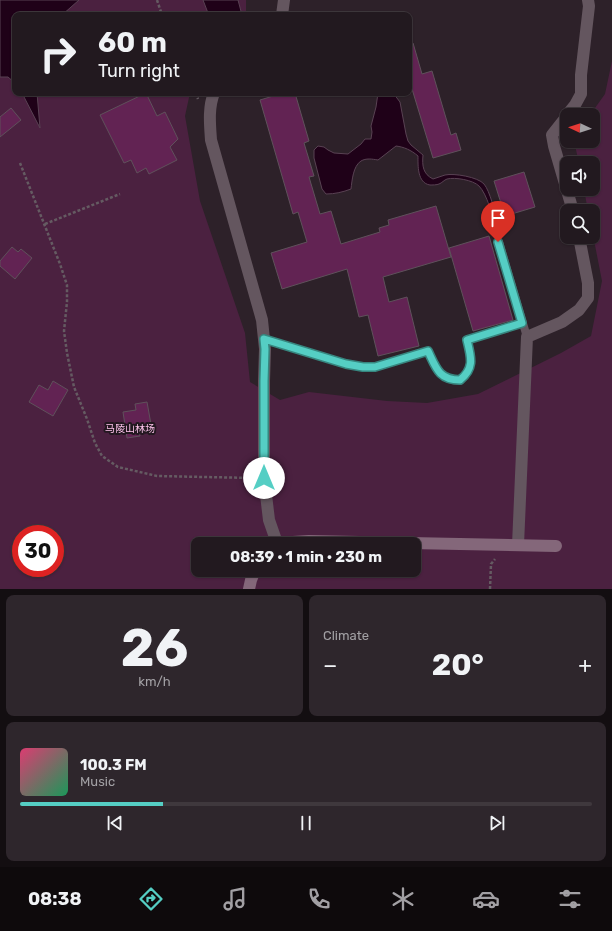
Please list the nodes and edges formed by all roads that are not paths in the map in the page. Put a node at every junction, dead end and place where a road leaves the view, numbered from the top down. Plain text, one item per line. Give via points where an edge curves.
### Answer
1 (284, 0) edge
2 (588, 0) edge
3 (282, 12) edge
4 (213, 96) edge
5 (573, 108) edge
6 (560, 124) edge
7 (571, 204) edge
8 (498, 242) dead end
9 (580, 244) edge
10 (522, 323) junction
11 (527, 337) junction
12 (264, 339) junction
13 (274, 537) edge
14 (421, 543) edge
15 (518, 545) junction
16 (556, 546) dead end
17 (252, 577) edge
18 (249, 589) edge

1 - 3 street
2 - 5 street via 581,94
4 - 12 street via 210,107 211,140 262,320
6 - 7 street via 552,135
8 - 10 lane
9 - 11 street via 588,283 588,298 579,310 562,322
10 - 11 lane
10 - 12 lane via 467,340 471,367 467,375 460,380 451,380 442,375 428,351 375,367 363,367
11 - 15 street
12 - 13 street via 264,478 269,520
14 - 15 street
15 - 16 street
17 - 18 street

